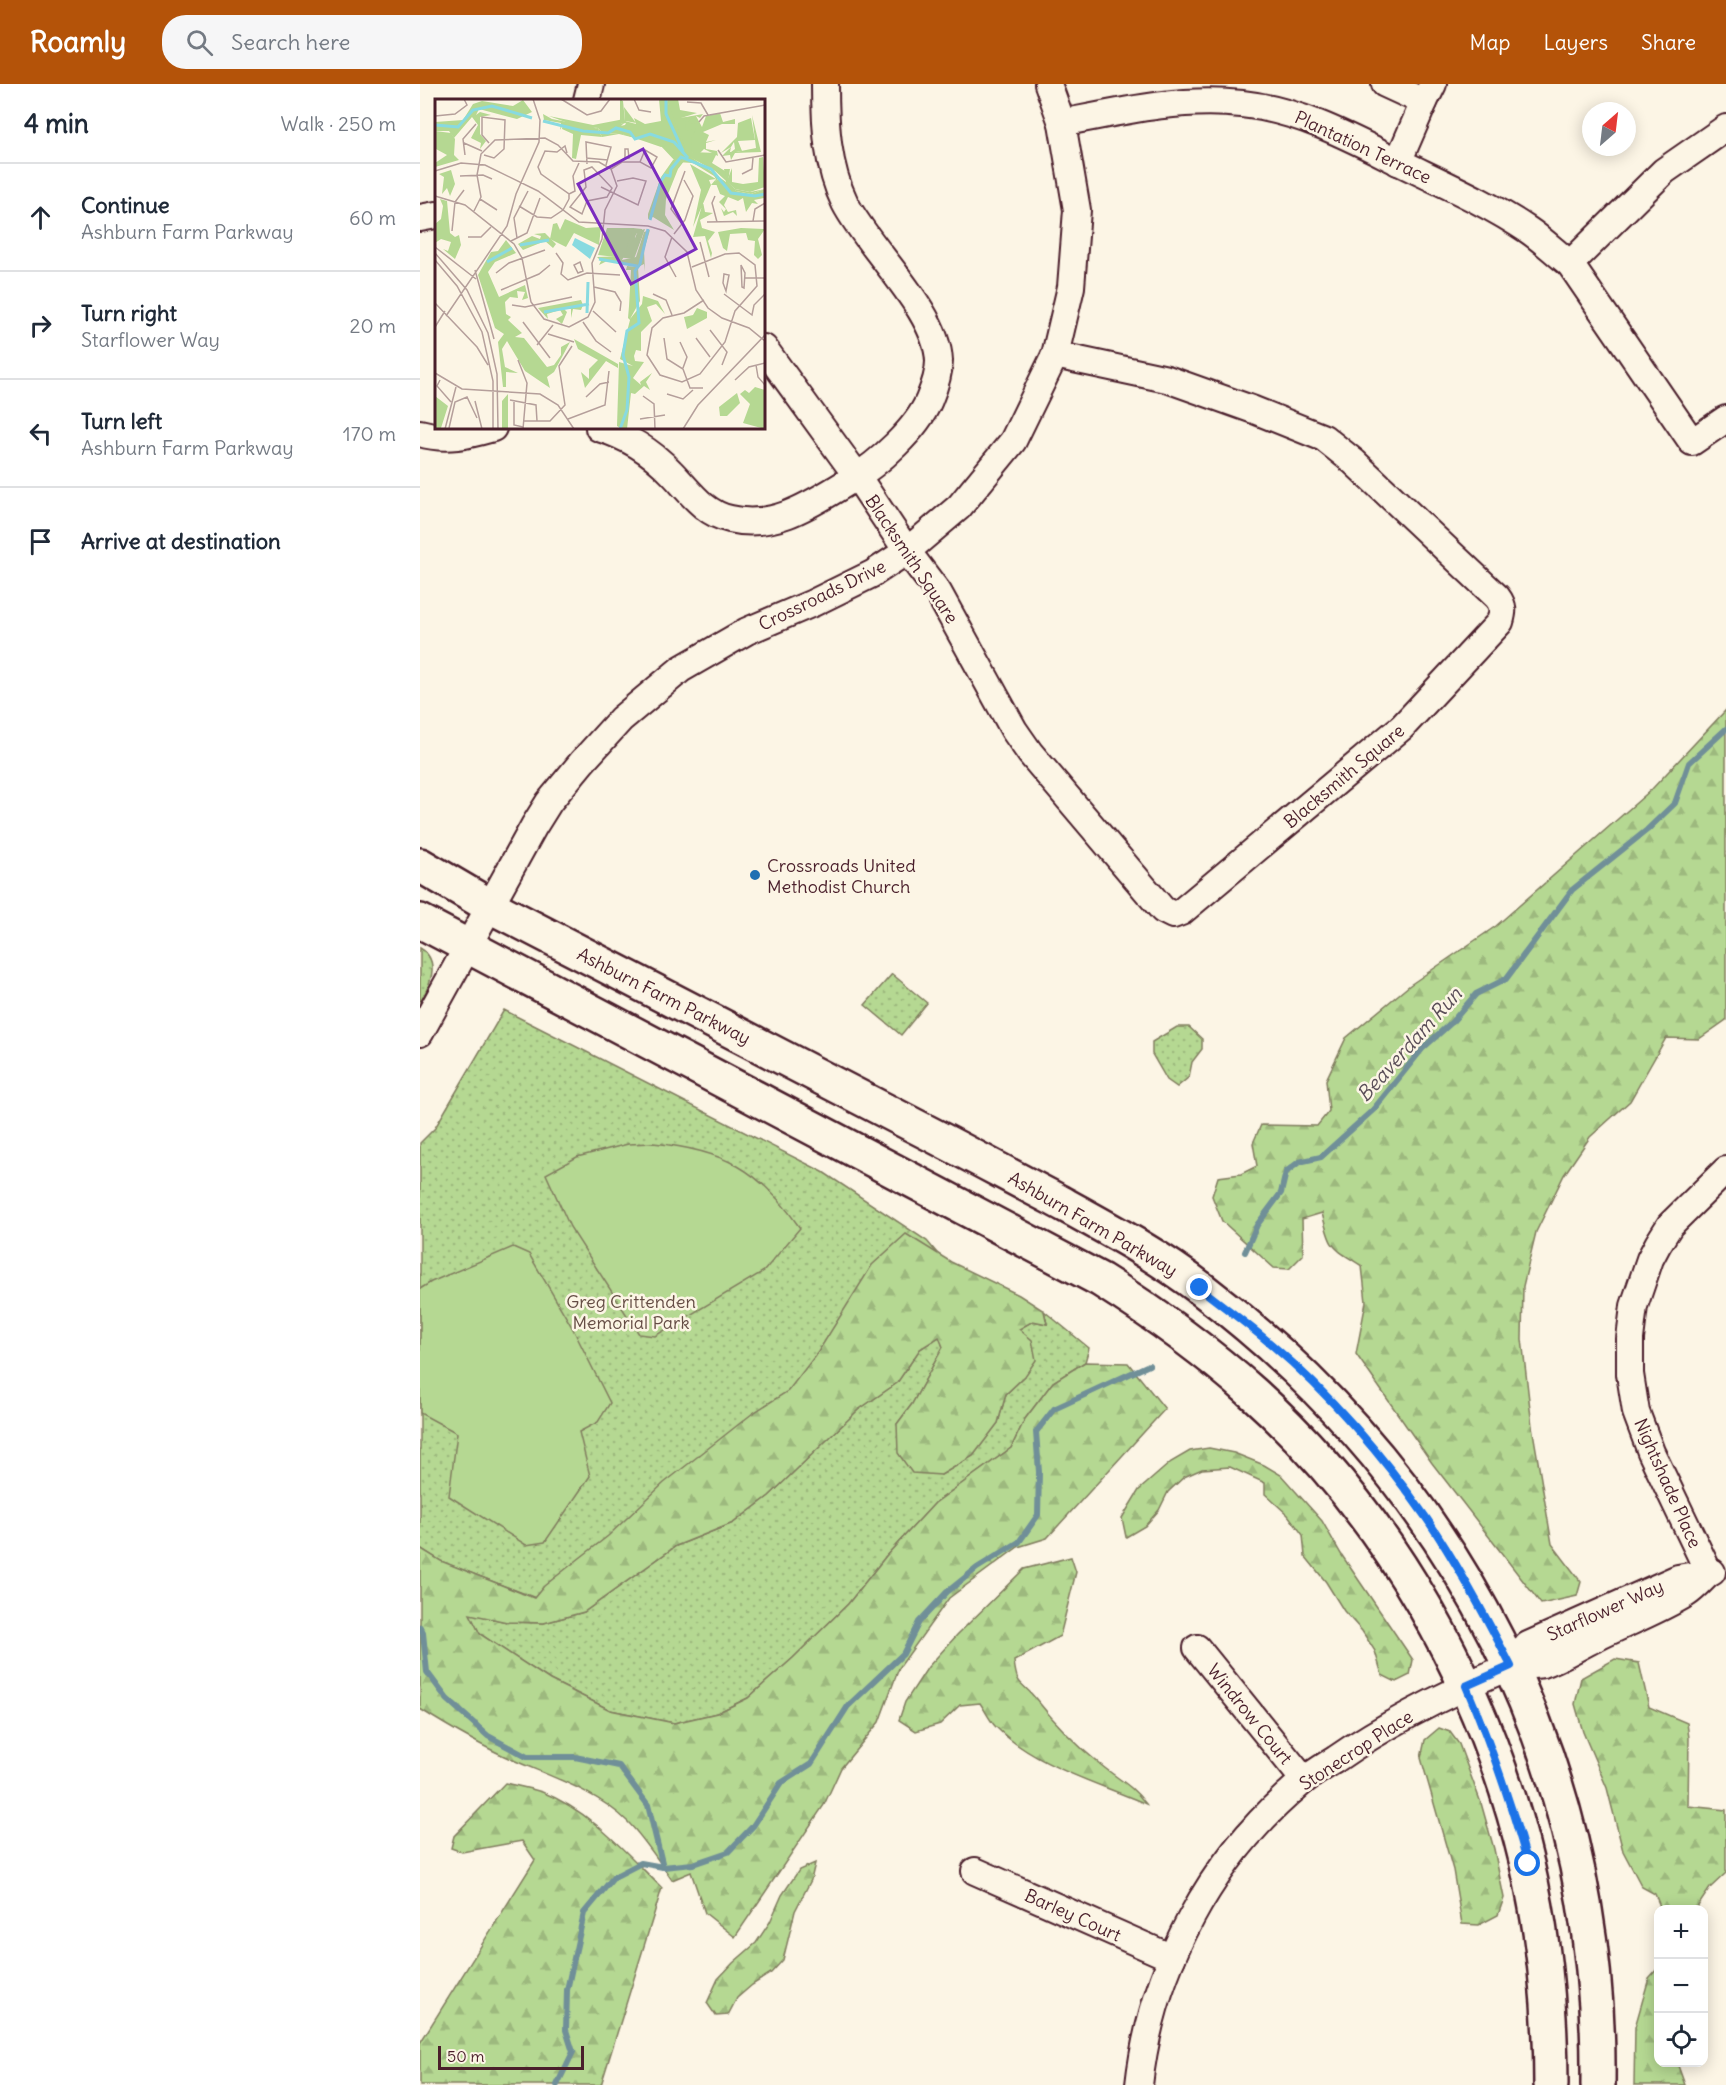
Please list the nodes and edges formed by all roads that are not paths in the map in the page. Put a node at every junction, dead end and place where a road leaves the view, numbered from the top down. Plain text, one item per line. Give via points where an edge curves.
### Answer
1 (591, 84) edge
2 (825, 84) edge
3 (1048, 84) edge
4 (1385, 84) edge
5 (1428, 93) edge
6 (587, 99) edge
7 (1062, 123) junction
8 (1726, 128) edge
9 (1398, 162) junction
10 (435, 215) edge
11 (420, 218) edge
12 (1570, 264) junction
13 (765, 349) edge
14 (1055, 355) junction
15 (1726, 419) edge
16 (490, 429) edge
17 (600, 429) edge
18 (420, 433) edge
19 (857, 476) junction
20 (907, 550) junction
21 (420, 865) edge
22 (490, 906) junction
23 (420, 921) edge
24 (467, 946) junction
25 (420, 1033) edge
26 (1726, 1170) edge
27 (1718, 1570) edge
28 (1197, 1648) dead end
29 (1511, 1666) junction
30 (1466, 1686) junction
31 (1304, 1780) junction
32 (975, 1872) dead end
33 (1172, 1958) junction
34 (1139, 2085) edge
35 (1551, 2085) edge
36 (1599, 2085) edge

1 - 6 street
2 - 19 street via 831,165 845,203 922,312 932,332 939,363 935,387 917,422
3 - 7 street, Crossroads Drive
4 - 5 street
5 - 9 street
7 - 9 street, Plantation Terrace via 1172,103 1240,104 1289,113 1319,124
7 - 14 street, Crossroads Drive via 1077,210 1071,287
8 - 12 street via 1664,171
9 - 12 street, Plantation Terrace via 1493,208 1529,230
10 - 11 street
12 - 15 street, Plantation Terrace via 1692,442
13 - 19 street, Blacksmith Square
14 - 20 street, Crossroads Drive via 1006,450 958,507
14 - 20 street, Blacksmith Square via 1167,379 1324,438 1497,597 1503,612 1500,622 1402,728 1173,915 1163,910 1030,753 938,592
16 - 18 street via 452,438
17 - 19 street via 653,455 696,500 728,519 757,522 786,515 806,508
19 - 20 street, Blacksmith Square
20 - 22 street, Crossroads Drive via 872,574 715,648 681,669 621,719 549,802
21 - 22 main road, Ashburn Farm Parkway
22 - 24 street, Crossroads Drive
22 - 29 main road, Ashburn Farm Parkway via 1107,1227 1200,1288 1273,1346 1316,1387 1396,1478 1458,1567
23 - 24 main road
24 - 25 street, Crossroads Drive
24 - 30 main road via 1047,1250 1171,1326 1274,1413 1360,1510 1423,1604
26 - 27 street, Nightshade Place via 1670,1225 1658,1244 1635,1306 1630,1339 1636,1412 1651,1452
27 - 29 street, Starflower Way via 1687,1593 1542,1664
28 - 31 street, Windrow Court
29 - 30 street, Starflower Way
29 - 36 main road, Ashburn Farm Parkway via 1556,1788 1587,1912 1598,2020
30 - 31 street, Stonecrop Place via 1358,1744
30 - 35 main road via 1503,1779 1528,1864 1546,1975
31 - 33 street, Stonecrop Place via 1265,1816 1220,1869
32 - 33 street, Barley Court
33 - 34 street, Stonecrop Place via 1157,1997

